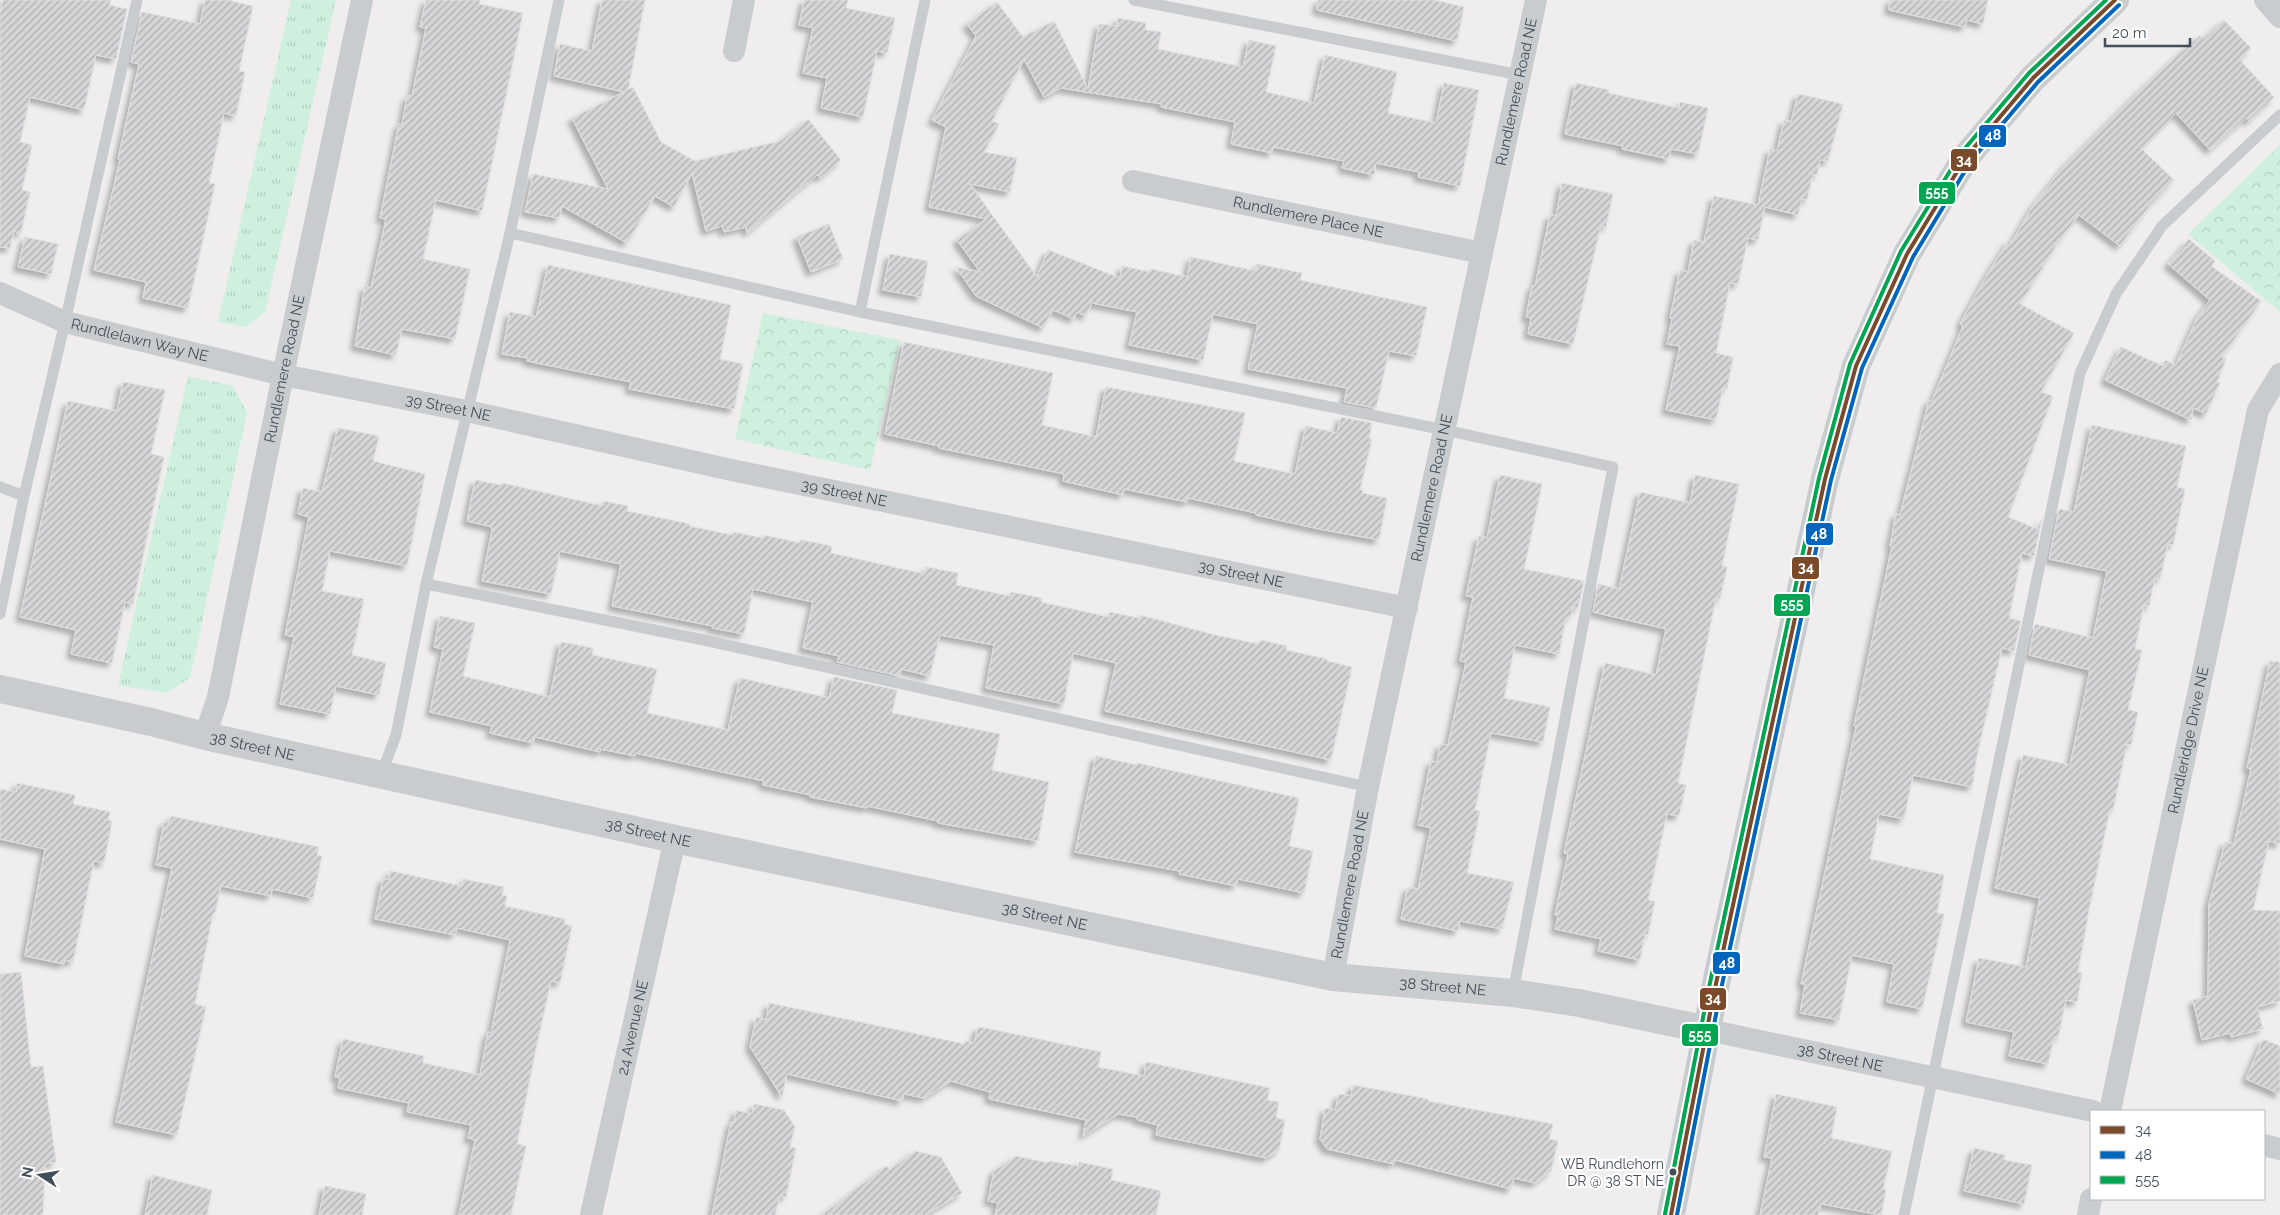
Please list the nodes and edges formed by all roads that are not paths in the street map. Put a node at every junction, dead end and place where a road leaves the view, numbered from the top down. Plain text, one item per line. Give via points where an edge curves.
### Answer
1 (137, 0) edge
2 (362, 0) edge
3 (559, 0) edge
4 (744, 0) edge
5 (924, 0) edge
6 (1134, 0) edge
7 (1536, 0) edge
8 (2115, 0) edge
9 (2265, 0) edge
10 (2280, 17) edge
11 (734, 51) dead end
12 (1520, 75) junction
13 (2280, 115) edge
14 (1133, 181) dead end
15 (510, 233) junction
16 (1482, 253) junction
17 (0, 293) edge
18 (860, 312) junction
19 (65, 322) junction
20 (2280, 374) edge
21 (283, 375) junction
22 (467, 411) junction
23 (1445, 430) junction
24 (0, 487) edge
25 (24, 496) junction
26 (426, 584) junction
27 (1406, 608) junction
28 (0, 614) edge
29 (0, 689) edge
30 (206, 736) junction
31 (381, 775) junction
32 (1368, 787) junction
33 (675, 839) junction
34 (1332, 977) junction
35 (1513, 993) junction
36 (1708, 1030) junction
37 (1933, 1077) junction
38 (2090, 1110) edge
39 (2110, 1110) edge
40 (2265, 1146) edge
41 (2280, 1149) edge
42 (2091, 1200) edge
43 (591, 1215) edge
44 (1671, 1215) edge
45 (1904, 1215) edge
46 (2088, 1215) edge

1 - 19 lane
2 - 21 street, Rundlemere Road NE
3 - 15 lane
4 - 11 street
5 - 18 lane
6 - 12 lane
7 - 12 street, Rundlemere Road NE
8 - 36 street via 2033,78 1966,157 1907,254 1856,366 1824,479
9 - 10 street
12 - 16 street, Rundlemere Road NE
13 - 37 lane via 2162,226 2116,294 2080,373
14 - 16 street, Rundlemere Place NE
15 - 18 lane
15 - 22 lane
16 - 23 street, Rundlemere Road NE
17 - 19 street, Rundlelawn Way NE
18 - 23 lane
19 - 21 street, Rundlelawn Way NE
19 - 25 lane
20 - 39 street, Rundleridge Drive NE via 2258,410
21 - 22 street, 39 Street NE
21 - 30 street, Rundlemere Road NE via 218,697
22 - 26 lane
22 - 27 street, 39 Street NE via 736,471
23 - 27 street, Rundlemere Road NE
23 - 35 lane via 1613,467
24 - 25 lane
25 - 28 lane
26 - 31 lane via 396,734
26 - 32 lane via 699,639
27 - 32 street, Rundlemere Road NE
29 - 30 street, 38 Street NE
30 - 31 street, 38 Street NE
31 - 33 street, 38 Street NE
32 - 34 street, Rundlemere Road NE
33 - 34 street, 38 Street NE
33 - 43 street, 24 Avenue NE
34 - 35 street, 38 Street NE
35 - 36 street, 38 Street NE
36 - 37 street, 38 Street NE
36 - 44 street
37 - 38 street, 38 Street NE
37 - 45 lane
40 - 41 street
42 - 46 street

